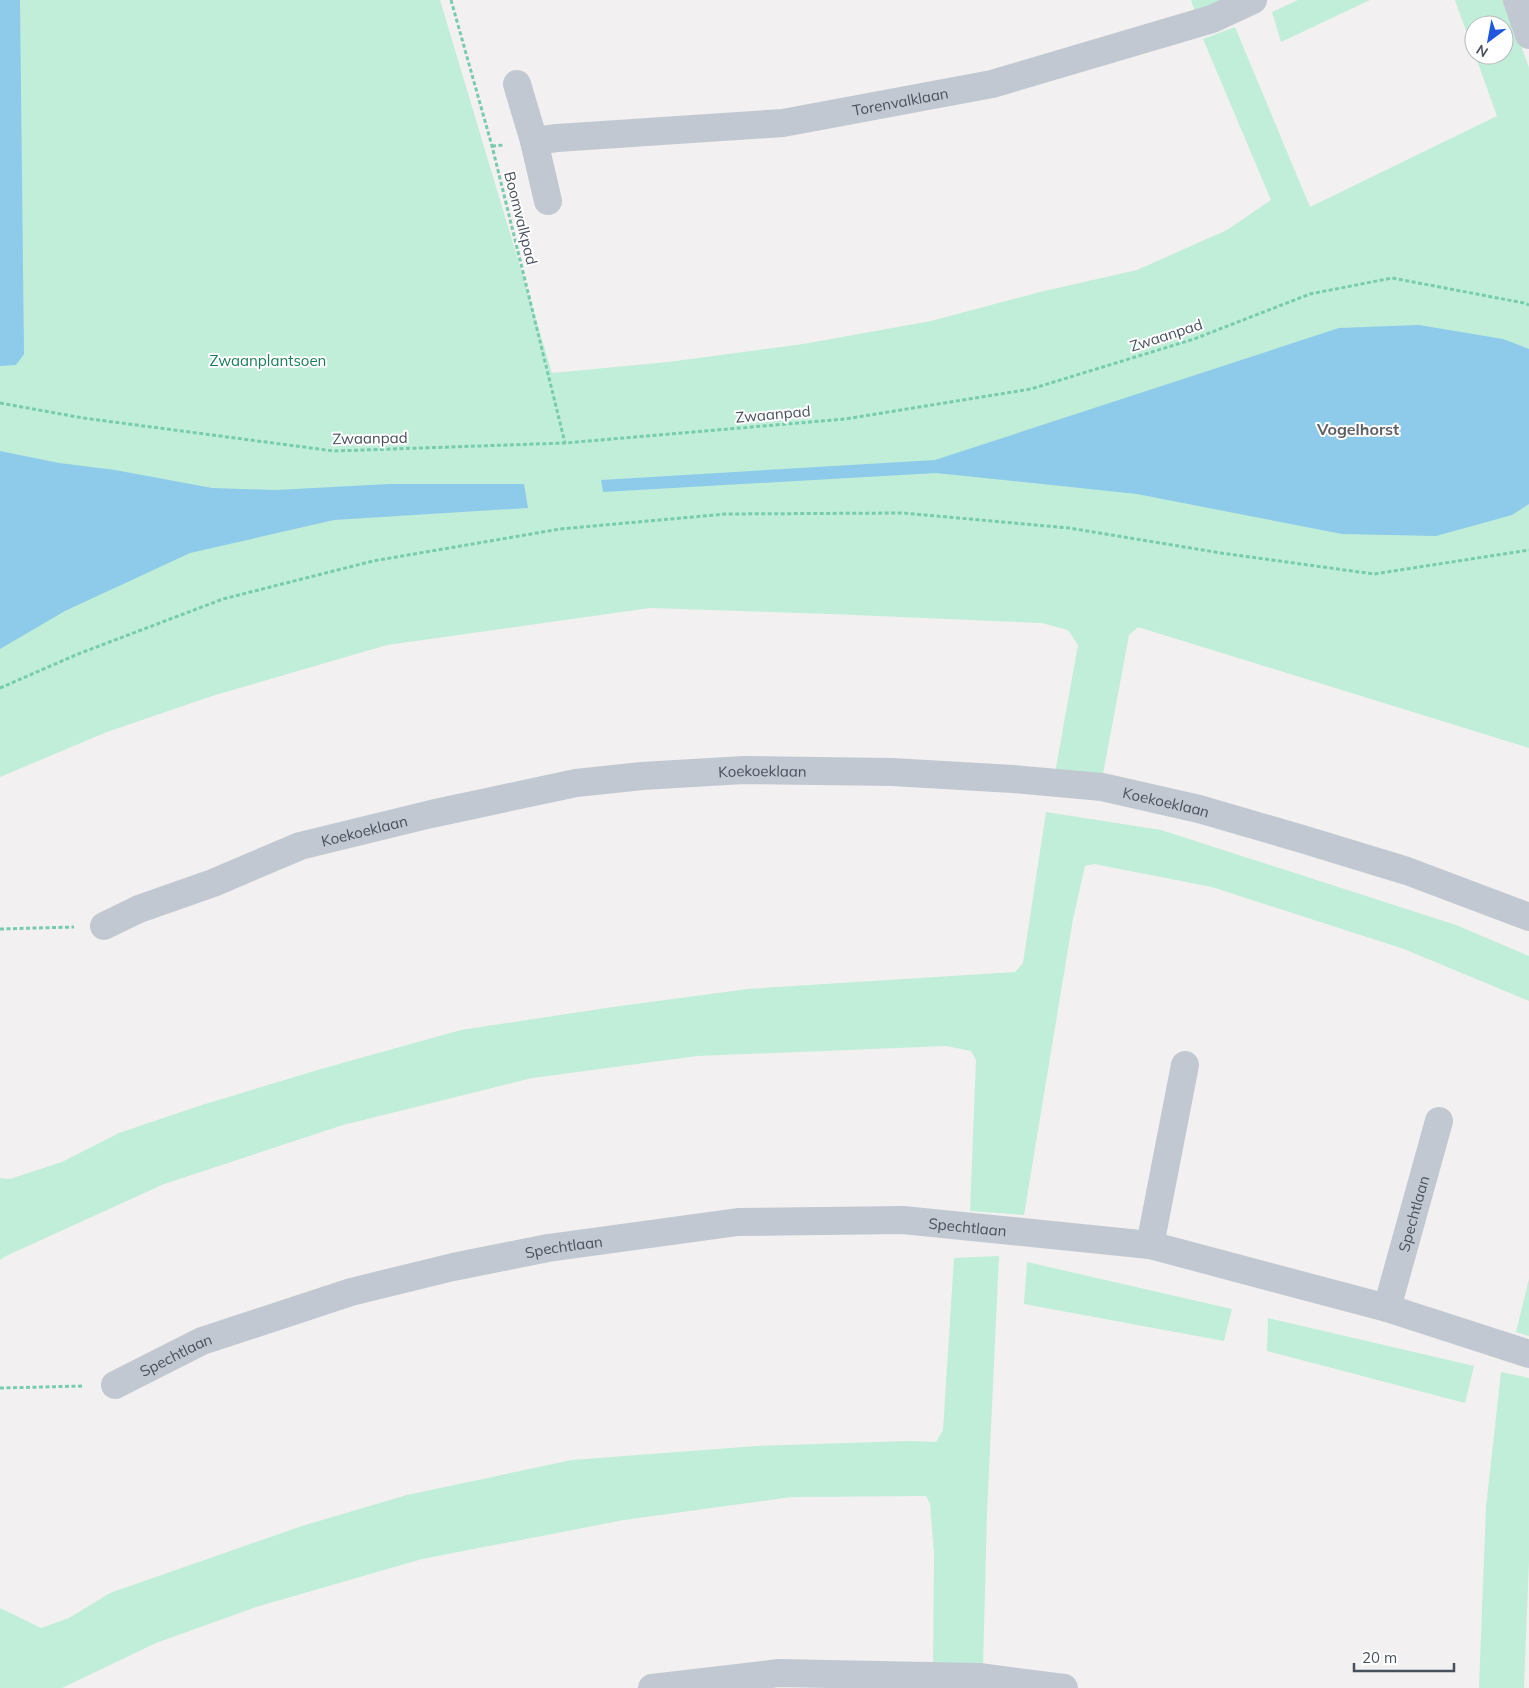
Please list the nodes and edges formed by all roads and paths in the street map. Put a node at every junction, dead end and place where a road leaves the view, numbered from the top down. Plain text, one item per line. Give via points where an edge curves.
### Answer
1 (451, 0) edge
2 (1253, 0) edge
3 (1517, 0) edge
4 (1529, 35) edge
5 (517, 84) dead end
6 (534, 141) junction
7 (548, 201) dead end
8 (1529, 305) edge
9 (0, 403) edge
10 (565, 443) junction
11 (1529, 550) edge
12 (0, 688) edge
13 (1529, 917) edge
14 (104, 926) joint
15 (0, 929) edge
16 (1185, 1065) dead end
17 (1439, 1121) dead end
18 (1150, 1245) junction
19 (1387, 1308) junction
20 (1529, 1354) edge
21 (116, 1385) joint
22 (0, 1388) edge
23 (652, 1688) edge
24 (1064, 1688) edge

1 - 10 path, Boomvalkpad via 492,146
2 - 6 street, Torenvalklaan via 1212,19 992,84 783,123
3 - 4 street
5 - 6 street
6 - 7 street
8 - 10 path, Zwaanpad via 1392,278 1310,294 1194,339 1030,389 845,419
9 - 10 path, Zwaanpad via 83,418 334,451
11 - 12 path via 1374,574 1068,528 903,513 726,514 560,529 373,561 223,599 78,654
13 - 14 street, Koekoeklaan via 1407,871 1302,838 1199,809 1102,788 1013,778 744,770 576,783 431,814 300,846 213,883 139,909
14 - 15 path
16 - 18 street
17 - 19 street, Spechtlaan
18 - 19 street, Spechtlaan
18 - 21 street, Spechtlaan via 903,1220 738,1222 673,1230 548,1248 351,1292 202,1341
19 - 20 street, Spechtlaan
21 - 22 path
23 - 24 street via 779,1673 979,1677

